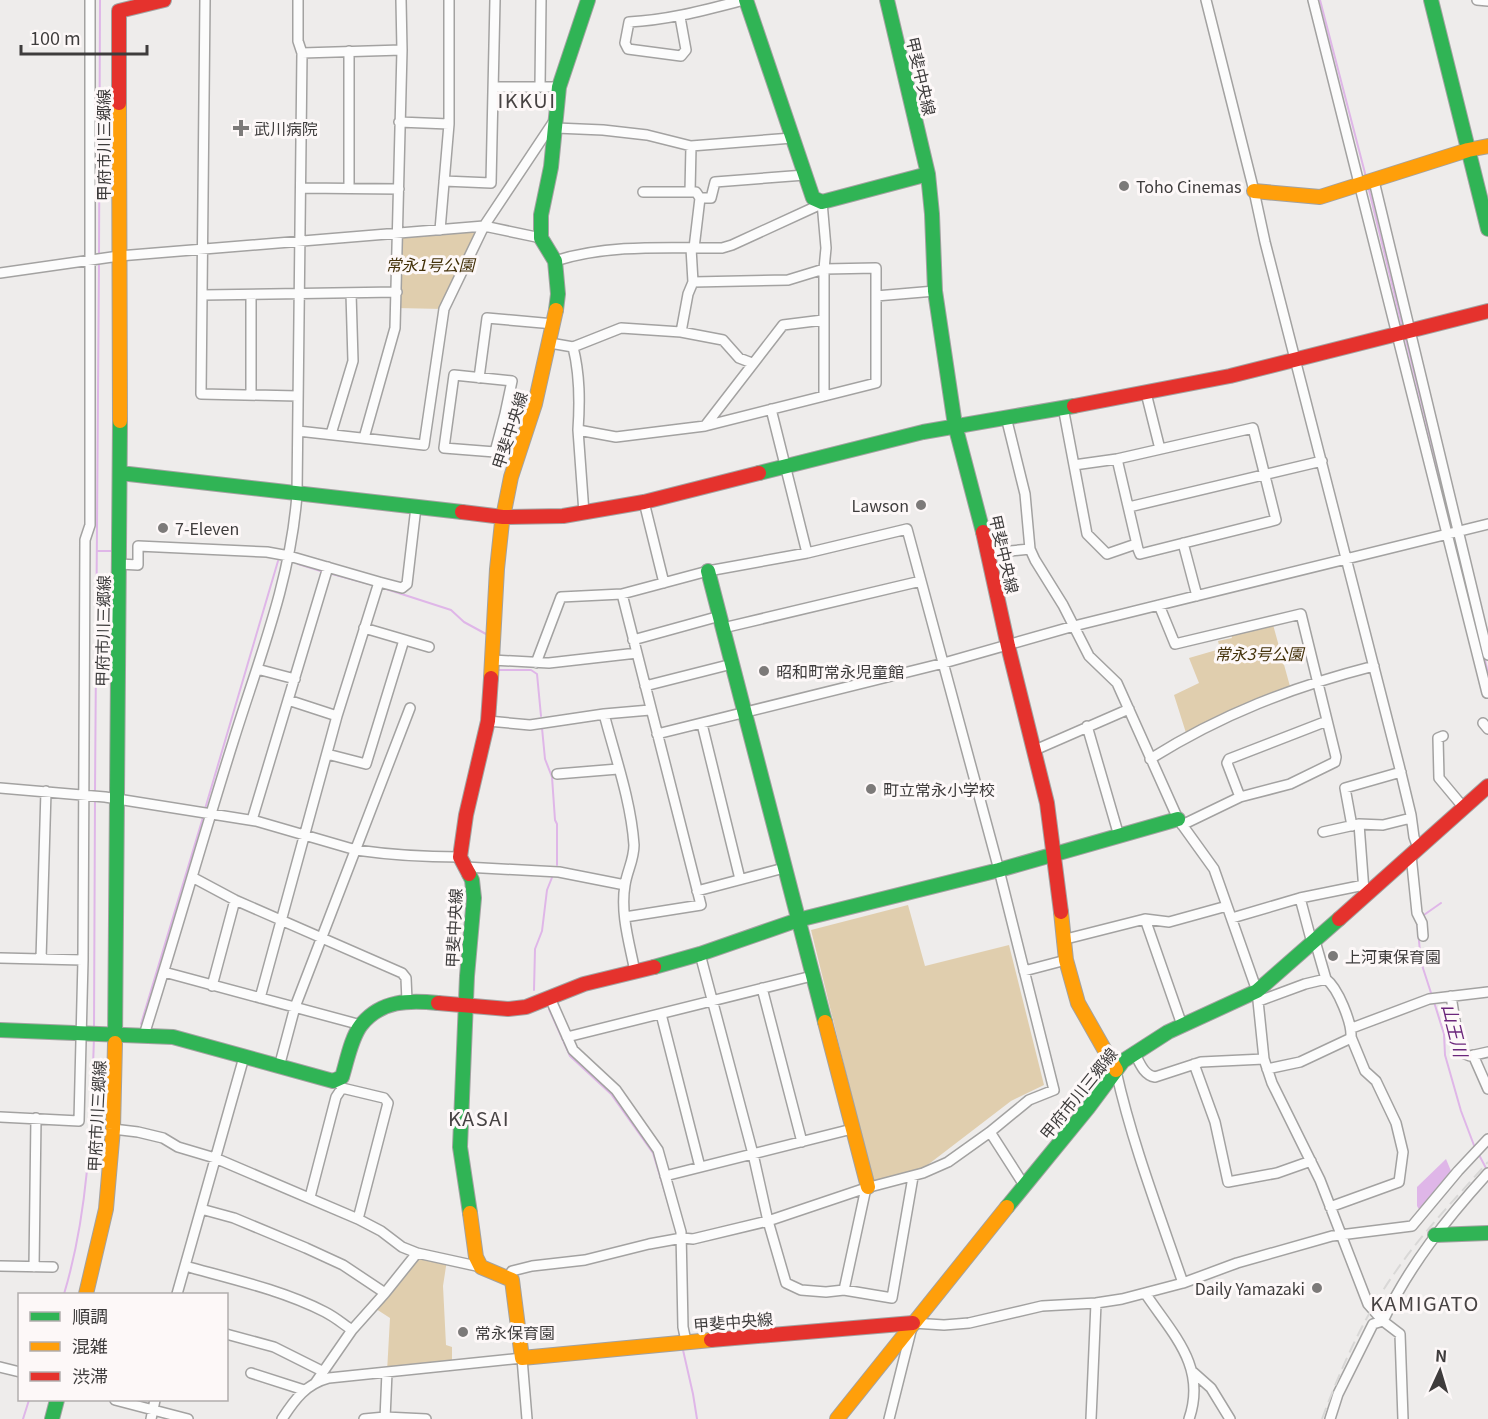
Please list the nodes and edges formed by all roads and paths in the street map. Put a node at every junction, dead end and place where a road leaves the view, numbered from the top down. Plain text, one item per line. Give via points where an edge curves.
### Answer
1 (90, 0) edge
2 (164, 0) edge
3 (204, 0) edge
4 (298, 0) edge
5 (401, 0) edge
6 (449, 0) edge
7 (495, 0) edge
8 (541, 0) edge
9 (588, 0) edge
10 (745, 0) edge
11 (887, 0) edge
12 (1206, 0) edge
13 (1313, 0) edge
14 (1431, 0) edge
15 (1477, 0) edge
16 (1488, 1) edge
17 (119, 5) edge
18 (680, 17) junction
19 (402, 50) junction
20 (349, 51) junction
21 (302, 53) junction
22 (494, 87) junction
23 (540, 87) junction
24 (559, 87) junction
25 (399, 122) junction
26 (557, 122) junction
27 (449, 123) junction
28 (792, 138) junction
29 (691, 146) junction
30 (1488, 146) edge
31 (1468, 150) junction
32 (928, 174) junction
33 (805, 175) junction
34 (444, 181) junction
35 (1374, 181) junction
36 (1359, 186) junction
37 (301, 188) junction
38 (349, 188) junction
39 (399, 189) junction
40 (1254, 191) junction
41 (643, 192) dead end
42 (690, 192) junction
43 (700, 198) junction
44 (822, 201) junction
45 (484, 226) junction
46 (1488, 229) edge
47 (441, 230) junction
48 (399, 234) junction
49 (541, 238) junction
50 (300, 241) junction
51 (693, 248) junction
52 (203, 249) junction
53 (119, 256) junction
54 (91, 260) junction
55 (555, 261) junction
56 (824, 269) junction
57 (0, 273) edge
58 (693, 282) junction
59 (935, 291) junction
60 (397, 292) junction
61 (351, 293) junction
62 (299, 294) junction
63 (203, 295) junction
64 (251, 295) junction
65 (876, 296) junction
66 (1488, 311) edge
67 (824, 320) junction
68 (554, 324) junction
69 (681, 332) junction
70 (1404, 332) junction
71 (550, 343) junction
72 (573, 347) junction
73 (1296, 360) junction
74 (752, 363) junction
75 (479, 378) junction
76 (1146, 393) junction
77 (251, 395) junction
78 (298, 396) junction
79 (824, 396) junction
80 (1064, 407) junction
81 (771, 409) junction
82 (505, 414) junction
83 (1006, 417) junction
84 (530, 420) junction
85 (955, 425) junction
86 (705, 426) junction
87 (578, 430) junction
88 (298, 431) junction
89 (331, 434) junction
90 (364, 438) junction
91 (1160, 449) junction
92 (1117, 459) junction
93 (1322, 461) junction
94 (1074, 465) junction
95 (785, 468) junction
96 (120, 473) junction
97 (1265, 474) junction
98 (297, 494) junction
99 (644, 502) junction
100 (416, 507) junction
101 (1129, 507) junction
102 (584, 513) junction
103 (503, 517) junction
104 (1488, 524) edge
105 (1458, 531) junction
106 (1447, 534) junction
107 (1184, 543) junction
108 (1137, 544) junction
109 (1030, 549) junction
110 (807, 553) junction
111 (989, 553) junction
112 (289, 556) junction
113 (1347, 560) junction
114 (119, 564) junction
115 (328, 567) junction
116 (708, 571) junction
117 (921, 581) junction
118 (379, 582) junction
119 (664, 583) junction
120 (622, 594) junction
121 (1197, 596) junction
122 (1159, 605) junction
123 (722, 622) junction
124 (1074, 626) junction
125 (364, 628) junction
126 (404, 640) junction
127 (633, 640) junction
128 (1008, 646) junction
129 (429, 647) dead end
130 (637, 653) junction
131 (1488, 655) edge
132 (492, 660) junction
133 (536, 663) junction
134 (944, 663) junction
135 (732, 664) junction
136 (1374, 666) junction
137 (257, 669) junction
138 (295, 679) junction
139 (1317, 681) junction
140 (645, 686) junction
141 (1487, 693) edge
142 (288, 700) junction
143 (410, 708) dead end
144 (1129, 709) junction
145 (650, 710) junction
146 (604, 714) junction
147 (745, 714) junction
148 (337, 716) junction
149 (488, 721) junction
150 (1327, 721) junction
151 (702, 724) junction
152 (1087, 726) junction
153 (657, 734) junction
154 (1443, 736) dead end
155 (1035, 750) junction
156 (327, 754) junction
157 (1150, 759) junction
158 (618, 770) junction
159 (1401, 772) junction
160 (557, 774) dead end
161 (1488, 786) edge
162 (0, 788) edge
163 (46, 791) junction
164 (84, 795) junction
165 (111, 797) junction
166 (1240, 797) junction
167 (1464, 807) junction
168 (207, 813) junction
169 (1411, 818) junction
170 (252, 820) junction
171 (1180, 822) junction
172 (1356, 825) junction
173 (1323, 832) dead end
174 (304, 835) junction
175 (1119, 836) junction
176 (356, 850) junction
177 (1415, 851) junction
178 (1055, 855) junction
179 (463, 862) junction
180 (784, 868) junction
181 (999, 870) junction
182 (192, 877) junction
183 (740, 879) junction
184 (625, 885) junction
185 (697, 891) junction
186 (1364, 891) junction
187 (1300, 898) junction
188 (235, 900) junction
189 (1227, 906) junction
190 (625, 917) junction
191 (1232, 918) junction
192 (282, 919) junction
193 (1145, 919) junction
194 (798, 920) junction
195 (1423, 936) dead end
196 (321, 939) junction
197 (1062, 940) junction
198 (1314, 942) junction
199 (700, 954) junction
200 (0, 958) edge
201 (41, 959) junction
202 (82, 960) junction
203 (1066, 960) junction
204 (1024, 971) junction
205 (164, 972) junction
206 (635, 972) junction
207 (812, 976) junction
208 (1326, 979) junction
209 (212, 986) junction
210 (762, 988) junction
211 (1488, 992) edge
212 (1258, 996) junction
213 (1450, 996) junction
214 (260, 998) junction
215 (550, 998) junction
216 (407, 1000) junction
217 (712, 1001) junction
218 (466, 1005) junction
219 (295, 1007) junction
220 (661, 1014) junction
221 (361, 1025) junction
222 (1182, 1025) junction
223 (0, 1030) edge
224 (1351, 1033) junction
225 (83, 1034) junction
226 (110, 1034) junction
227 (144, 1035) junction
228 (567, 1037) junction
229 (1134, 1052) junction
230 (1488, 1052) edge
231 (1473, 1055) junction
232 (244, 1057) junction
233 (1264, 1059) junction
234 (1194, 1064) junction
235 (279, 1066) junction
236 (1267, 1069) junction
237 (1116, 1070) junction
238 (340, 1084) junction
239 (1488, 1089) edge
240 (0, 1117) edge
241 (36, 1118) junction
242 (113, 1129) junction
243 (852, 1129) junction
244 (990, 1132) junction
245 (1488, 1139) edge
246 (802, 1142) junction
247 (753, 1154) junction
248 (215, 1158) junction
249 (1311, 1161) junction
250 (700, 1167) junction
251 (665, 1176) junction
252 (914, 1177) junction
253 (1485, 1179) edge
254 (1024, 1185) junction
255 (867, 1188) junction
256 (310, 1197) junction
257 (1330, 1207) junction
258 (201, 1209) junction
259 (358, 1219) junction
260 (768, 1221) junction
261 (1488, 1233) edge
262 (1340, 1234) junction
263 (1435, 1235) junction
264 (679, 1239) junction
265 (417, 1253) junction
266 (0, 1266) edge
267 (185, 1266) junction
268 (34, 1267) junction
269 (53, 1267) dead end
270 (481, 1267) junction
271 (507, 1278) junction
272 (1183, 1283) junction
273 (844, 1290) junction
274 (86, 1293) edge
275 (177, 1293) edge
276 (385, 1293) junction
277 (1145, 1293) junction
278 (1096, 1303) junction
279 (1383, 1321) junction
280 (913, 1323) junction
281 (352, 1330) junction
282 (228, 1335) edge
283 (682, 1342) junction
284 (522, 1358) junction
285 (0, 1367) edge
286 (322, 1371) junction
287 (18, 1372) edge
288 (387, 1372) junction
289 (1193, 1372) junction
290 (251, 1373) dead end
291 (316, 1382) junction
292 (304, 1390) junction
293 (57, 1401) edge
294 (118, 1401) edge
295 (152, 1414) edge
296 (385, 1418) edge
297 (52, 1419) edge
298 (188, 1419) edge
299 (282, 1419) edge
300 (364, 1419) edge
301 (426, 1419) edge
302 (527, 1419) edge
303 (837, 1419) edge
304 (889, 1419) edge
305 (1091, 1419) edge
306 (1189, 1419) edge
307 (1230, 1419) edge
308 (1330, 1419) edge
309 (1403, 1419) edge

1 - 54 street
2 - 17 main road, 甲府市川三郷線
3 - 52 street
4 - 21 street via 298,41
5 - 19 street
6 - 27 street
7 - 22 street
8 - 23 street
9 - 24 main road
10 - 18 street
10 - 28 main road
11 - 32 main road, 甲斐中央線
12 - 40 street
13 - 36 street
14 - 31 main road
15 - 16 street
17 - 53 main road, 甲府市川三郷線
18 - 18 street via 629,22 625,43 628,49 681,56 686,50
19 - 20 street
19 - 25 street
20 - 21 street
20 - 38 street
21 - 37 street
22 - 23 street
22 - 34 street via 491,183
23 - 24 street
24 - 26 main road
25 - 27 street
25 - 39 street
26 - 29 street via 647,135
26 - 45 street
26 - 49 main road via 542,204
27 - 34 street
28 - 29 street
28 - 33 main road
29 - 42 street
30 - 31 main road
31 - 35 main road
31 - 46 main road
32 - 44 main road
32 - 59 main road, 甲斐中央線
33 - 43 street via 716,182 711,198
33 - 44 main road via 813,198
34 - 47 street
35 - 36 main road
35 - 70 street
36 - 40 main road via 1320,197
36 - 70 street
37 - 38 street
37 - 50 street
38 - 39 street
39 - 48 street
40 - 73 street
41 - 42 street
42 - 43 street via 696,192
43 - 51 street
44 - 51 street via 732,245
44 - 56 street
45 - 47 street
45 - 49 street
45 - 90 street via 444,309 424,445
47 - 48 street
48 - 50 street
48 - 60 street
49 - 55 main road, 甲斐中央線
50 - 52 street
50 - 62 street
51 - 55 street via 627,249
51 - 58 street
52 - 53 street
52 - 63 street
53 - 54 street
53 - 96 main road, 甲府市川三郷線
54 - 57 street
54 - 164 street
55 - 68 main road, 甲斐中央線 via 558,294
56 - 58 street via 788,280
56 - 65 street via 876,268
56 - 67 street
58 - 69 street
59 - 65 street
59 - 85 main road, 甲斐中央線
60 - 61 street
60 - 90 street via 396,328
61 - 62 street
61 - 89 street via 353,361
62 - 64 street
62 - 78 street
63 - 64 street
63 - 77 street via 201,394
64 - 77 street
65 - 79 street via 876,383
66 - 70 main road
67 - 74 street via 783,325
67 - 79 street
68 - 71 main road, 甲斐中央線
68 - 75 street via 487,318
69 - 72 street via 621,328
69 - 74 street via 723,340 739,358
70 - 73 main road
70 - 105 street
70 - 106 street
71 - 72 street
71 - 84 main road, 甲斐中央線
72 - 87 street via 579,373
73 - 76 main road
73 - 93 street
74 - 86 street
75 - 82 street via 512,381
75 - 82 street via 454,375 444,448 495,452
76 - 80 main road
76 - 91 street
77 - 78 street
78 - 88 street
79 - 81 street
80 - 83 main road
80 - 94 street
81 - 86 street
81 - 95 street
82 - 84 street
83 - 85 main road
83 - 109 street via 1024,494
84 - 103 main road, 甲斐中央線 via 511,477
85 - 95 main road
85 - 111 main road, 甲斐中央線
86 - 87 street via 616,437
87 - 102 street
88 - 89 street
88 - 98 street
89 - 90 street
91 - 92 street
91 - 97 street via 1253,428
92 - 94 street
92 - 101 street
93 - 97 street
93 - 113 street
94 - 108 street via 1087,534 1107,554
95 - 99 main road
95 - 110 street
96 - 98 main road
96 - 114 main road, 甲府市川三郷線
97 - 101 street
97 - 107 street via 1276,520
98 - 100 main road
98 - 112 street
99 - 102 main road
99 - 119 street
100 - 103 main road
100 - 118 street via 407,584 402,588
101 - 108 street
102 - 103 main road
103 - 132 main road, 甲斐中央線
104 - 105 street
105 - 106 street
105 - 131 street
106 - 113 street
106 - 141 street
107 - 108 street via 1140,554
107 - 121 street
109 - 111 street
109 - 124 street
110 - 116 street
110 - 117 street via 907,529
111 - 128 main road, 甲斐中央線
112 - 114 street via 254,550 138,546 138,565
112 - 115 street
112 - 137 street
113 - 121 street
113 - 136 street
114 - 165 main road, 甲府市川三郷線
115 - 118 street
115 - 138 street
116 - 119 street
116 - 123 main road
117 - 123 street
117 - 134 street
118 - 125 street
119 - 120 street
120 - 127 street
120 - 133 street via 561,597
121 - 122 street
122 - 124 street
122 - 139 street via 1175,644 1301,614
123 - 127 street
123 - 135 main road
124 - 128 street
124 - 144 street via 1089,656 1117,683
125 - 126 street
125 - 148 street
126 - 129 street
126 - 156 street via 366,764
127 - 130 street
128 - 134 street
128 - 155 main road, 甲斐中央線
130 - 133 street
130 - 140 street
132 - 133 street
132 - 149 main road, 甲斐中央線
134 - 147 street
134 - 181 street
135 - 140 street
135 - 147 main road
136 - 139 street
136 - 159 street
137 - 138 street
137 - 168 street
138 - 142 street
139 - 150 street
139 - 157 street via 1219,720
140 - 145 street
142 - 148 street
142 - 170 street
143 - 176 street
144 - 152 street
144 - 157 street
145 - 146 street
145 - 153 street
146 - 149 street via 530,725
146 - 158 street
147 - 151 street
147 - 180 main road
148 - 156 street
149 - 179 main road, 甲斐中央線 via 466,815
150 - 166 street via 1335,762 1290,784
150 - 166 street via 1229,759 1227,763
151 - 153 street
151 - 183 street
152 - 155 street
152 - 175 street
153 - 185 street
154 - 167 street via 1438,738 1439,778
155 - 178 main road, 甲斐中央線
156 - 174 street
157 - 171 street
158 - 160 street
158 - 184 street via 634,846
159 - 169 street
159 - 172 street via 1345,788
161 - 167 main road, 甲府市川三郷線
162 - 163 street
163 - 164 street
163 - 201 street
164 - 165 street
164 - 202 street
165 - 168 street
165 - 226 main road, 甲府市川三郷線
166 - 171 street
167 - 177 main road, 甲府市川三郷線
168 - 170 street
168 - 182 street
169 - 172 street via 1383,825
169 - 177 street
170 - 174 street
171 - 175 main road
171 - 189 street via 1214,870
172 - 173 street
172 - 186 street
174 - 176 street
174 - 192 street
175 - 178 main road
176 - 179 street
176 - 196 street
177 - 186 main road, 甲府市川三郷線
177 - 195 street
178 - 181 main road
178 - 197 main road, 甲斐中央線
179 - 184 street via 559,872
179 - 218 main road, 甲斐中央線 via 472,880 474,898
180 - 183 street
180 - 194 main road
181 - 194 main road
181 - 204 street
182 - 188 street
182 - 205 street
183 - 185 street
184 - 190 street
185 - 190 street via 701,905
186 - 187 street
186 - 198 main road, 甲府市川三郷線
187 - 191 street
187 - 198 street
188 - 192 street
188 - 209 street
189 - 191 street
189 - 193 street via 1169,922
190 - 206 street
191 - 212 street
192 - 196 street
192 - 214 street
193 - 197 street
193 - 222 street
194 - 199 main road
194 - 207 main road
196 - 216 street via 402,973 406,978
196 - 219 street
197 - 203 main road, 甲斐中央線
198 - 208 street
198 - 212 main road, 甲府市川三郷線
199 - 206 main road
199 - 217 street
200 - 201 street
201 - 202 street
202 - 225 street
203 - 204 street
203 - 237 main road, 甲斐中央線 via 1078,1003
204 - 244 street via 1054,1090 1029,1100
205 - 209 street
205 - 227 street
206 - 215 main road via 584,984
207 - 210 street
207 - 243 main road
208 - 212 street
208 - 224 street via 1336,990
209 - 214 street
210 - 217 street
210 - 246 street
211 - 213 street
212 - 222 main road, 甲府市川三郷線
212 - 233 street
213 - 224 street via 1434,998
213 - 231 street via 1460,1052
214 - 219 street
215 - 218 main road via 517,1009
215 - 228 street
216 - 218 main road
216 - 221 main road via 381,1008
217 - 220 street
217 - 247 street
218 - 270 main road, 甲斐中央線 via 460,1147 474,1248
219 - 221 street
219 - 235 street
220 - 228 street
220 - 250 street
221 - 238 main road
222 - 229 main road, 甲府市川三郷線
223 - 225 main road
224 - 236 street via 1300,1062
224 - 257 street via 1365,1071 1377,1081 1396,1123 1403,1152 1400,1182
225 - 226 main road
225 - 241 street via 79,1121
226 - 227 main road
226 - 242 main road, 甲府市川三郷線
227 - 232 main road via 173,1037
228 - 251 street via 573,1050 616,1090 658,1150
229 - 234 street via 1145,1071 1155,1077
229 - 237 main road, 甲府市川三郷線
230 - 231 street
231 - 239 street
232 - 235 main road
232 - 248 street
233 - 234 street
233 - 236 street
234 - 249 street via 1215,1122 1228,1182 1277,1173
235 - 238 main road
236 - 249 street
237 - 254 main road, 甲府市川三郷線
237 - 272 street
238 - 256 street
238 - 259 street via 384,1098 388,1103
240 - 241 street
241 - 268 street
242 - 248 street via 163,1138 178,1148
242 - 274 main road, 甲府市川三郷線 via 106,1209
243 - 246 street
243 - 255 main road
244 - 252 street via 948,1162
244 - 254 street
245 - 262 street via 1412,1226
246 - 247 street
247 - 250 street
247 - 260 street
248 - 256 street
248 - 258 street
249 - 257 street
250 - 251 street
251 - 264 street
252 - 255 street
252 - 273 street via 892,1298
253 - 263 street
254 - 280 main road, 甲府市川三郷線
255 - 260 street
255 - 273 street
256 - 259 street
257 - 262 street
258 - 267 street
258 - 276 street via 234,1218 306,1248 343,1265
259 - 265 street
260 - 264 street
260 - 273 street via 786,1283 801,1290
261 - 263 main road
262 - 272 street
262 - 279 street via 1368,1304
263 - 279 street via 1398,1290
264 - 271 street via 585,1260 532,1266 512,1271
264 - 283 street
265 - 270 street
265 - 276 street
266 - 268 street
267 - 275 street
267 - 281 street via 294,1299
268 - 269 street
270 - 271 main road
271 - 284 main road via 515,1289
272 - 277 street
276 - 281 street
277 - 278 street
277 - 289 street via 1187,1356
278 - 280 street via 1042,1306 969,1323
278 - 305 street
279 - 308 street via 1372,1324
279 - 309 street via 1400,1334
280 - 283 main road, 甲斐中央線
280 - 303 main road, 甲府市川三郷線
280 - 304 street
281 - 286 street
282 - 286 street via 274,1347
283 - 284 main road, 甲斐中央線
284 - 288 street
284 - 302 street
285 - 287 street
286 - 291 street
288 - 291 street
288 - 296 street
289 - 306 street
289 - 307 street via 1210,1388
290 - 292 street
291 - 292 street
292 - 299 street
293 - 297 main road
294 - 295 street
295 - 298 street
296 - 300 street
296 - 301 street

